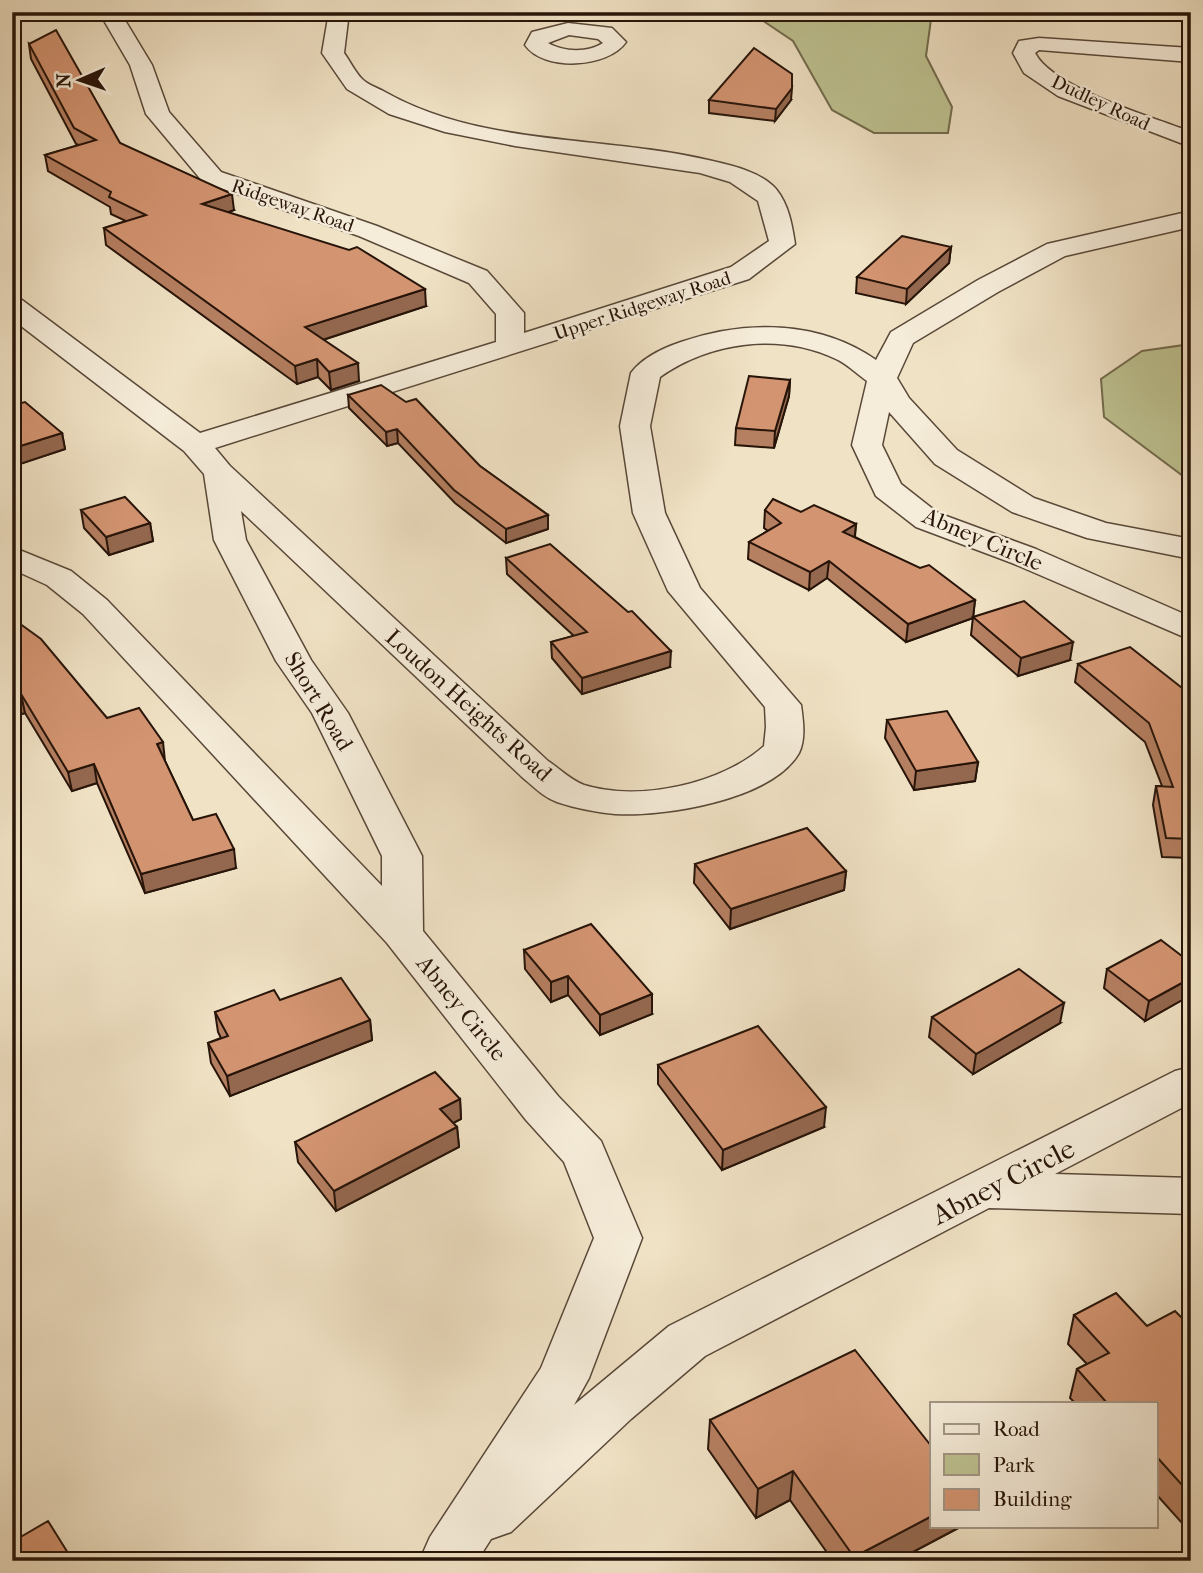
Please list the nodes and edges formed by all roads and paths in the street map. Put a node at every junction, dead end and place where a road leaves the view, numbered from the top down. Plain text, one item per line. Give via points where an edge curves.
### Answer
1 (109, 12) edge
2 (339, 12) edge
3 (1191, 55) edge
4 (1191, 141) edge
5 (1191, 219) edge
6 (12, 306) edge
7 (510, 347) junction
8 (883, 378) junction
9 (195, 444) junction
10 (219, 473) junction
11 (1191, 549) edge
12 (12, 557) edge
13 (1191, 630) edge
14 (402, 933) junction
15 (1191, 1083) edge
16 (987, 1189) junction
17 (1191, 1196) edge
18 (448, 1558) edge

1 - 7 street, Ridgeway Road via 141,65 158,114 212,177 368,231 478,277 510,313
2 - 7 street, Upper Ridgeway Road via 330,40 339,68 362,90 396,107 433,123 491,136 718,169 764,191 777,215 782,244 740,273
3 - 4 street, Dudley Road via 1039,44 1027,46 1024,53 1032,68 1066,91
5 - 8 street via 1056,250 901,338
6 - 9 street, Loudon Heights Road
7 - 9 street, Upper Ridgeway Road
8 - 10 street, Loudon Heights Road via 848,353 805,339 761,334 703,344 674,354 646,373 635,426 649,513 685,591 783,705 785,727 782,750 759,770 714,790 670,798 598,800 567,792 535,769
8 - 11 street, Loudon Heights Road via 898,403 946,457 1023,505 1099,531
8 - 13 street, Abney Circle via 867,445 887,489 927,520 1024,556
9 - 10 street, Loudon Heights Road
10 - 14 street, Short Road via 230,540 294,661 330,713 402,856
12 - 14 street, Abney Circle via 59,578 95,607
14 - 18 street, Abney Circle via 542,1108 584,1153 618,1238 563,1378
15 - 16 street, Abney Circle
16 - 17 street
16 - 18 street, Abney Circle via 687,1340 612,1403

